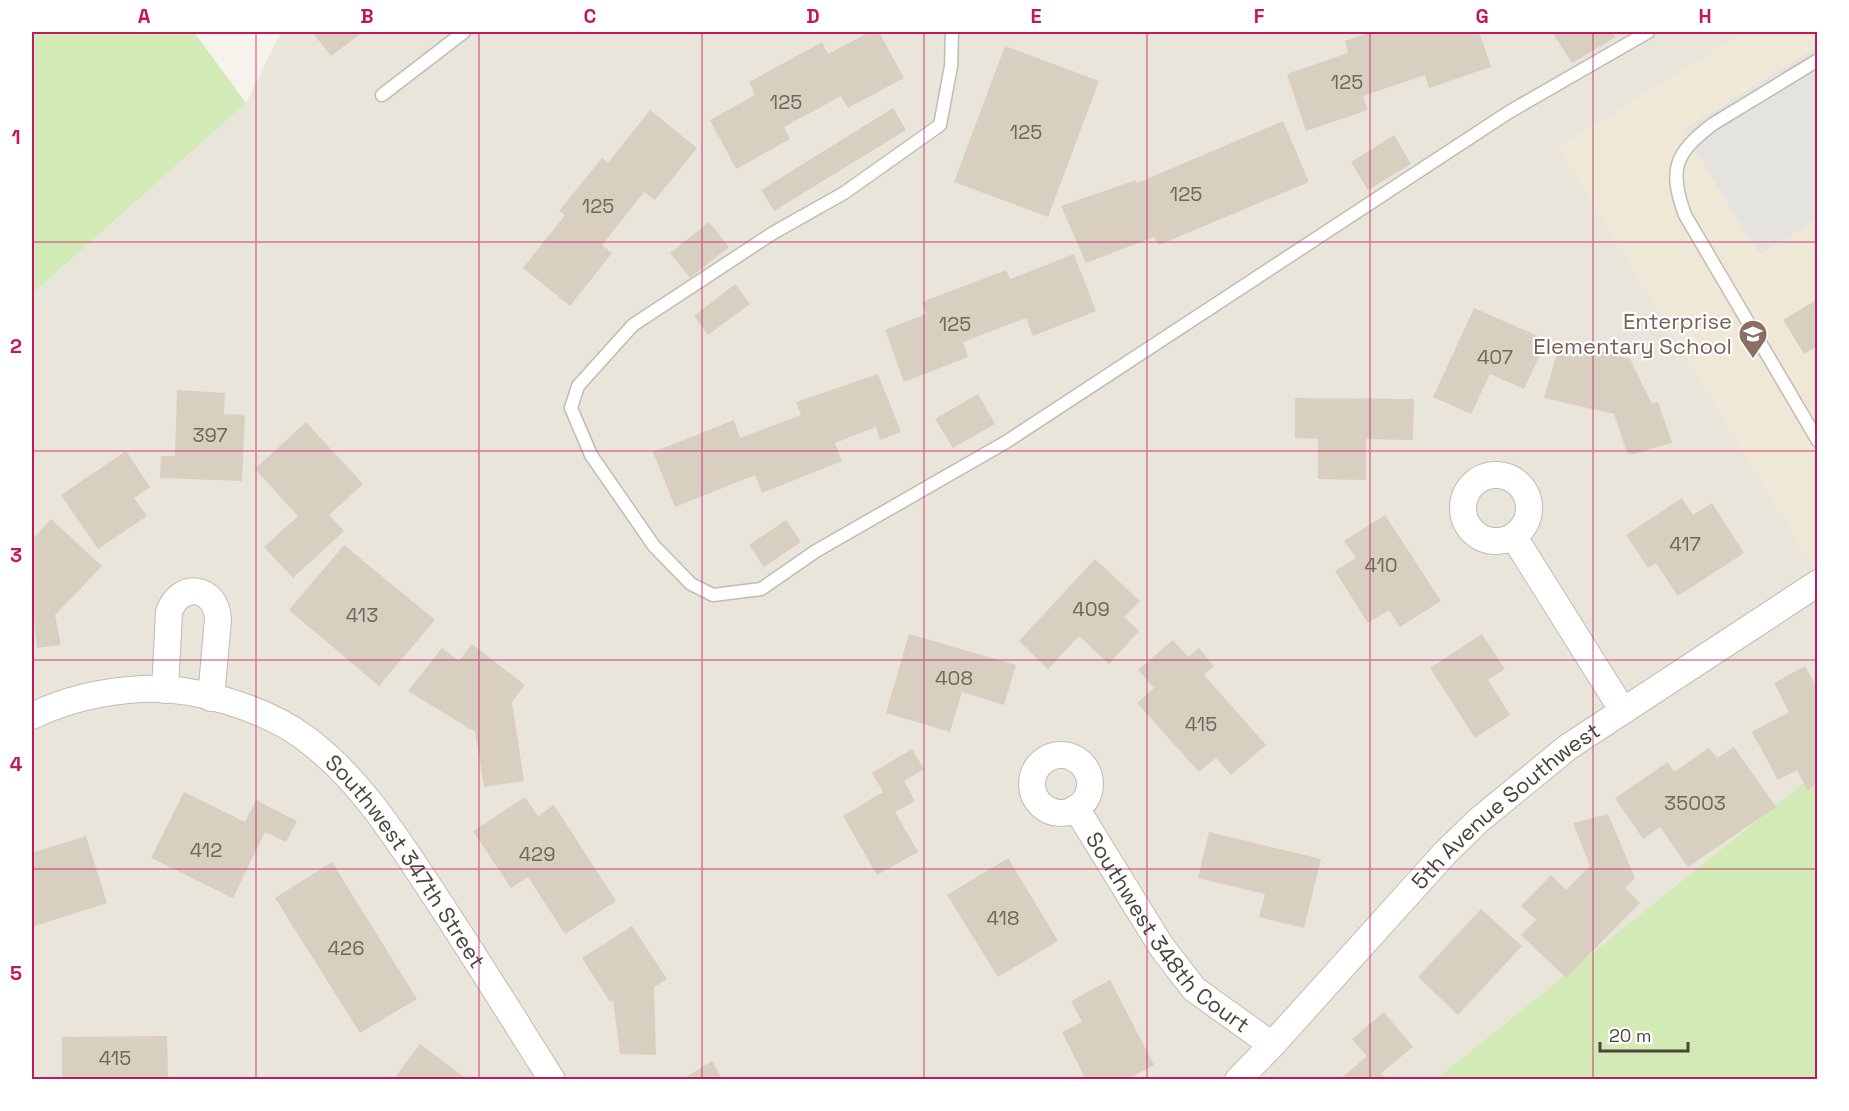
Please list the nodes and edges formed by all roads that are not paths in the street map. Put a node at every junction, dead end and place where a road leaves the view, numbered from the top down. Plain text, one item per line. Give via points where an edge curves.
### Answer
1 (464, 32) edge
2 (952, 32) edge
3 (1648, 32) edge
4 (1818, 60) edge
5 (382, 95) dead end
6 (1818, 441) edge
7 (1514, 537) dead end
8 (1818, 583) edge
9 (173, 691) junction
10 (210, 698) junction
11 (1623, 711) junction
12 (32, 716) edge
13 (1076, 808) dead end
14 (1272, 1045) junction
15 (552, 1080) edge
16 (1238, 1080) edge

1 - 5 lane
2 - 3 lane via 951,66 940,125 844,193 773,233 633,325 578,387 571,408 591,455 654,546 691,584 713,595 761,589 816,551 1006,442 1509,112
4 - 6 lane via 1713,123 1682,153 1676,167 1676,184 1690,224
7 - 11 street
8 - 11 street, 5th Avenue Southwest
9 - 10 street, Southwest 347th Street
9 - 10 street via 172,603 187,592 197,591 206,594 218,609
9 - 12 street, Southwest 347th Street via 109,693
10 - 15 street, Southwest 347th Street via 272,718 304,737 336,764 398,841
11 - 14 street, 5th Avenue Southwest via 1568,747 1479,820
13 - 14 street, Southwest 348th Court via 1161,946 1194,989
14 - 16 street, 5th Avenue Southwest

